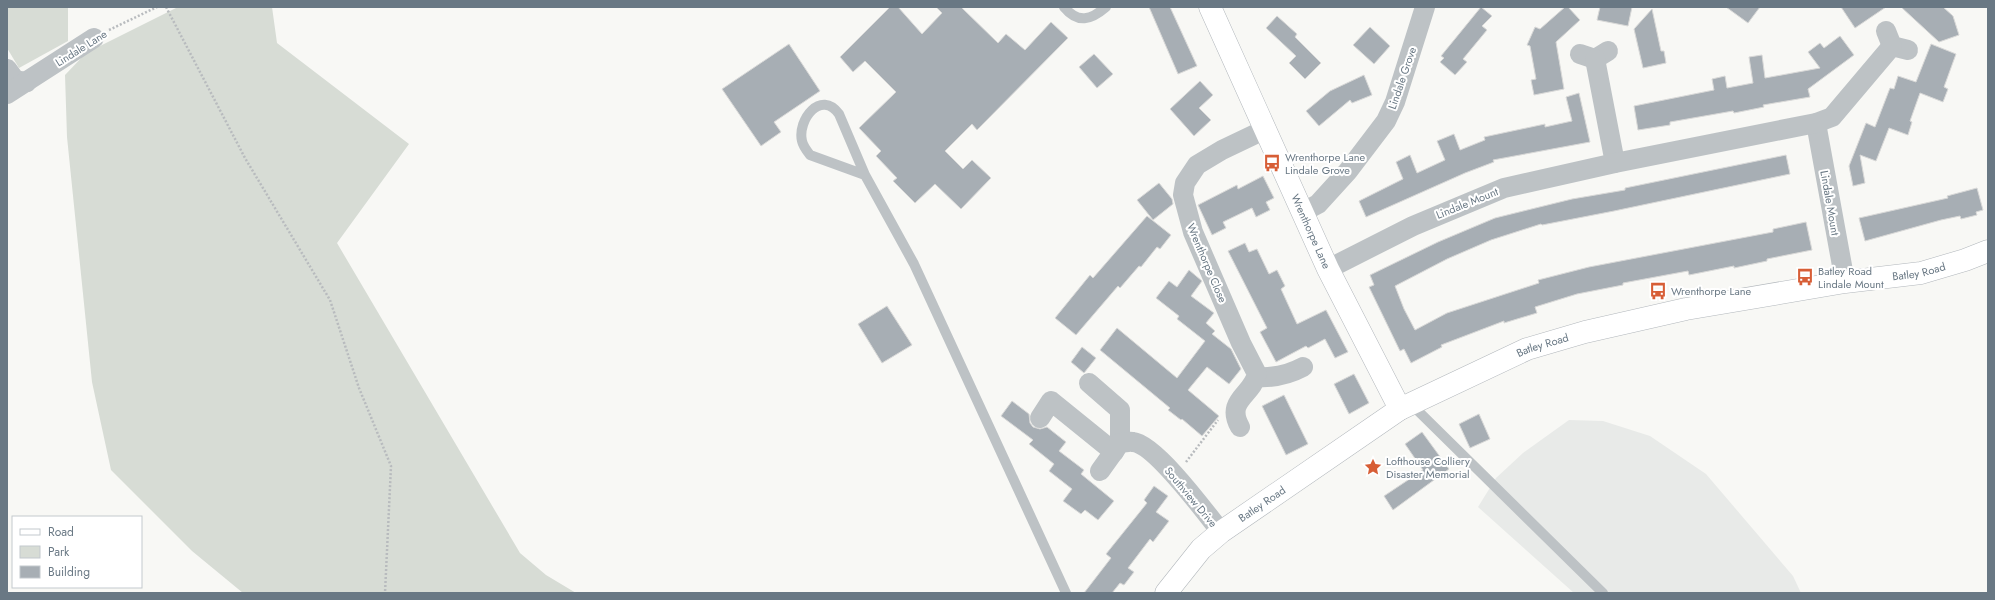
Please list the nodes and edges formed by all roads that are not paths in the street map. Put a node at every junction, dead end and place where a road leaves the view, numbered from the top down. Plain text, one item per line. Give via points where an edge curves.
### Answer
1 (1064, 7) edge
2 (1106, 7) edge
3 (1210, 7) edge
4 (1425, 7) edge
5 (94, 38) road end
6 (1896, 42) dead end
7 (1595, 55) dead end
8 (7, 69) edge
9 (27, 82) junction
10 (7, 94) edge
11 (1816, 123) junction
12 (1266, 129) junction
13 (1615, 164) junction
14 (865, 174) junction
15 (1303, 212) junction
16 (1988, 252) edge
17 (1328, 269) junction
18 (1845, 282) junction
19 (1303, 367) dead end
20 (1257, 377) junction
21 (1089, 384) dead end
22 (1405, 406) junction
23 (1040, 418) dead end
24 (1240, 427) dead end
25 (1112, 446) junction
26 (1100, 471) dead end
27 (1220, 532) junction
28 (1066, 593) edge
29 (1166, 593) edge
30 (1603, 593) edge

1 - 2 lane via 1071,15 1087,19 1096,16
3 - 12 street, Wrenthorpe Lane
4 - 15 street, Lindale Grove via 1396,102 1386,121 1348,171 1318,204
5 - 9 street, Lindale Lane
6 - 11 street, Lindale Mount via 1832,117
7 - 13 street
8 - 9 street via 15,80
9 - 10 street, Lindale Lane
11 - 13 street, Lindale Mount
11 - 18 street, Lindale Mount
12 - 15 street, Wrenthorpe Lane
12 - 20 street, Wrenthorpe Close via 1197,165 1188,175 1183,195 1193,232 1241,343 1258,374
13 - 17 street, Lindale Mount via 1504,188 1413,226
14 - 14 lane via 836,111 826,104 815,107 806,115 802,129 802,142 807,152
14 - 28 lane via 914,264
15 - 17 street, Wrenthorpe Lane
16 - 18 street, Batley Road via 1921,273
17 - 22 street, Wrenthorpe Lane
18 - 22 street, Batley Road via 1686,309 1585,332 1527,349
19 - 20 street via 1268,378
20 - 24 street via 1241,397 1235,410
21 - 25 street via 1120,410
22 - 27 street, Batley Road
22 - 30 lane
23 - 25 street via 1051,402
25 - 26 street
25 - 27 street, Southview Drive via 1133,442 1144,446 1176,474
27 - 29 street, Batley Road via 1201,549

